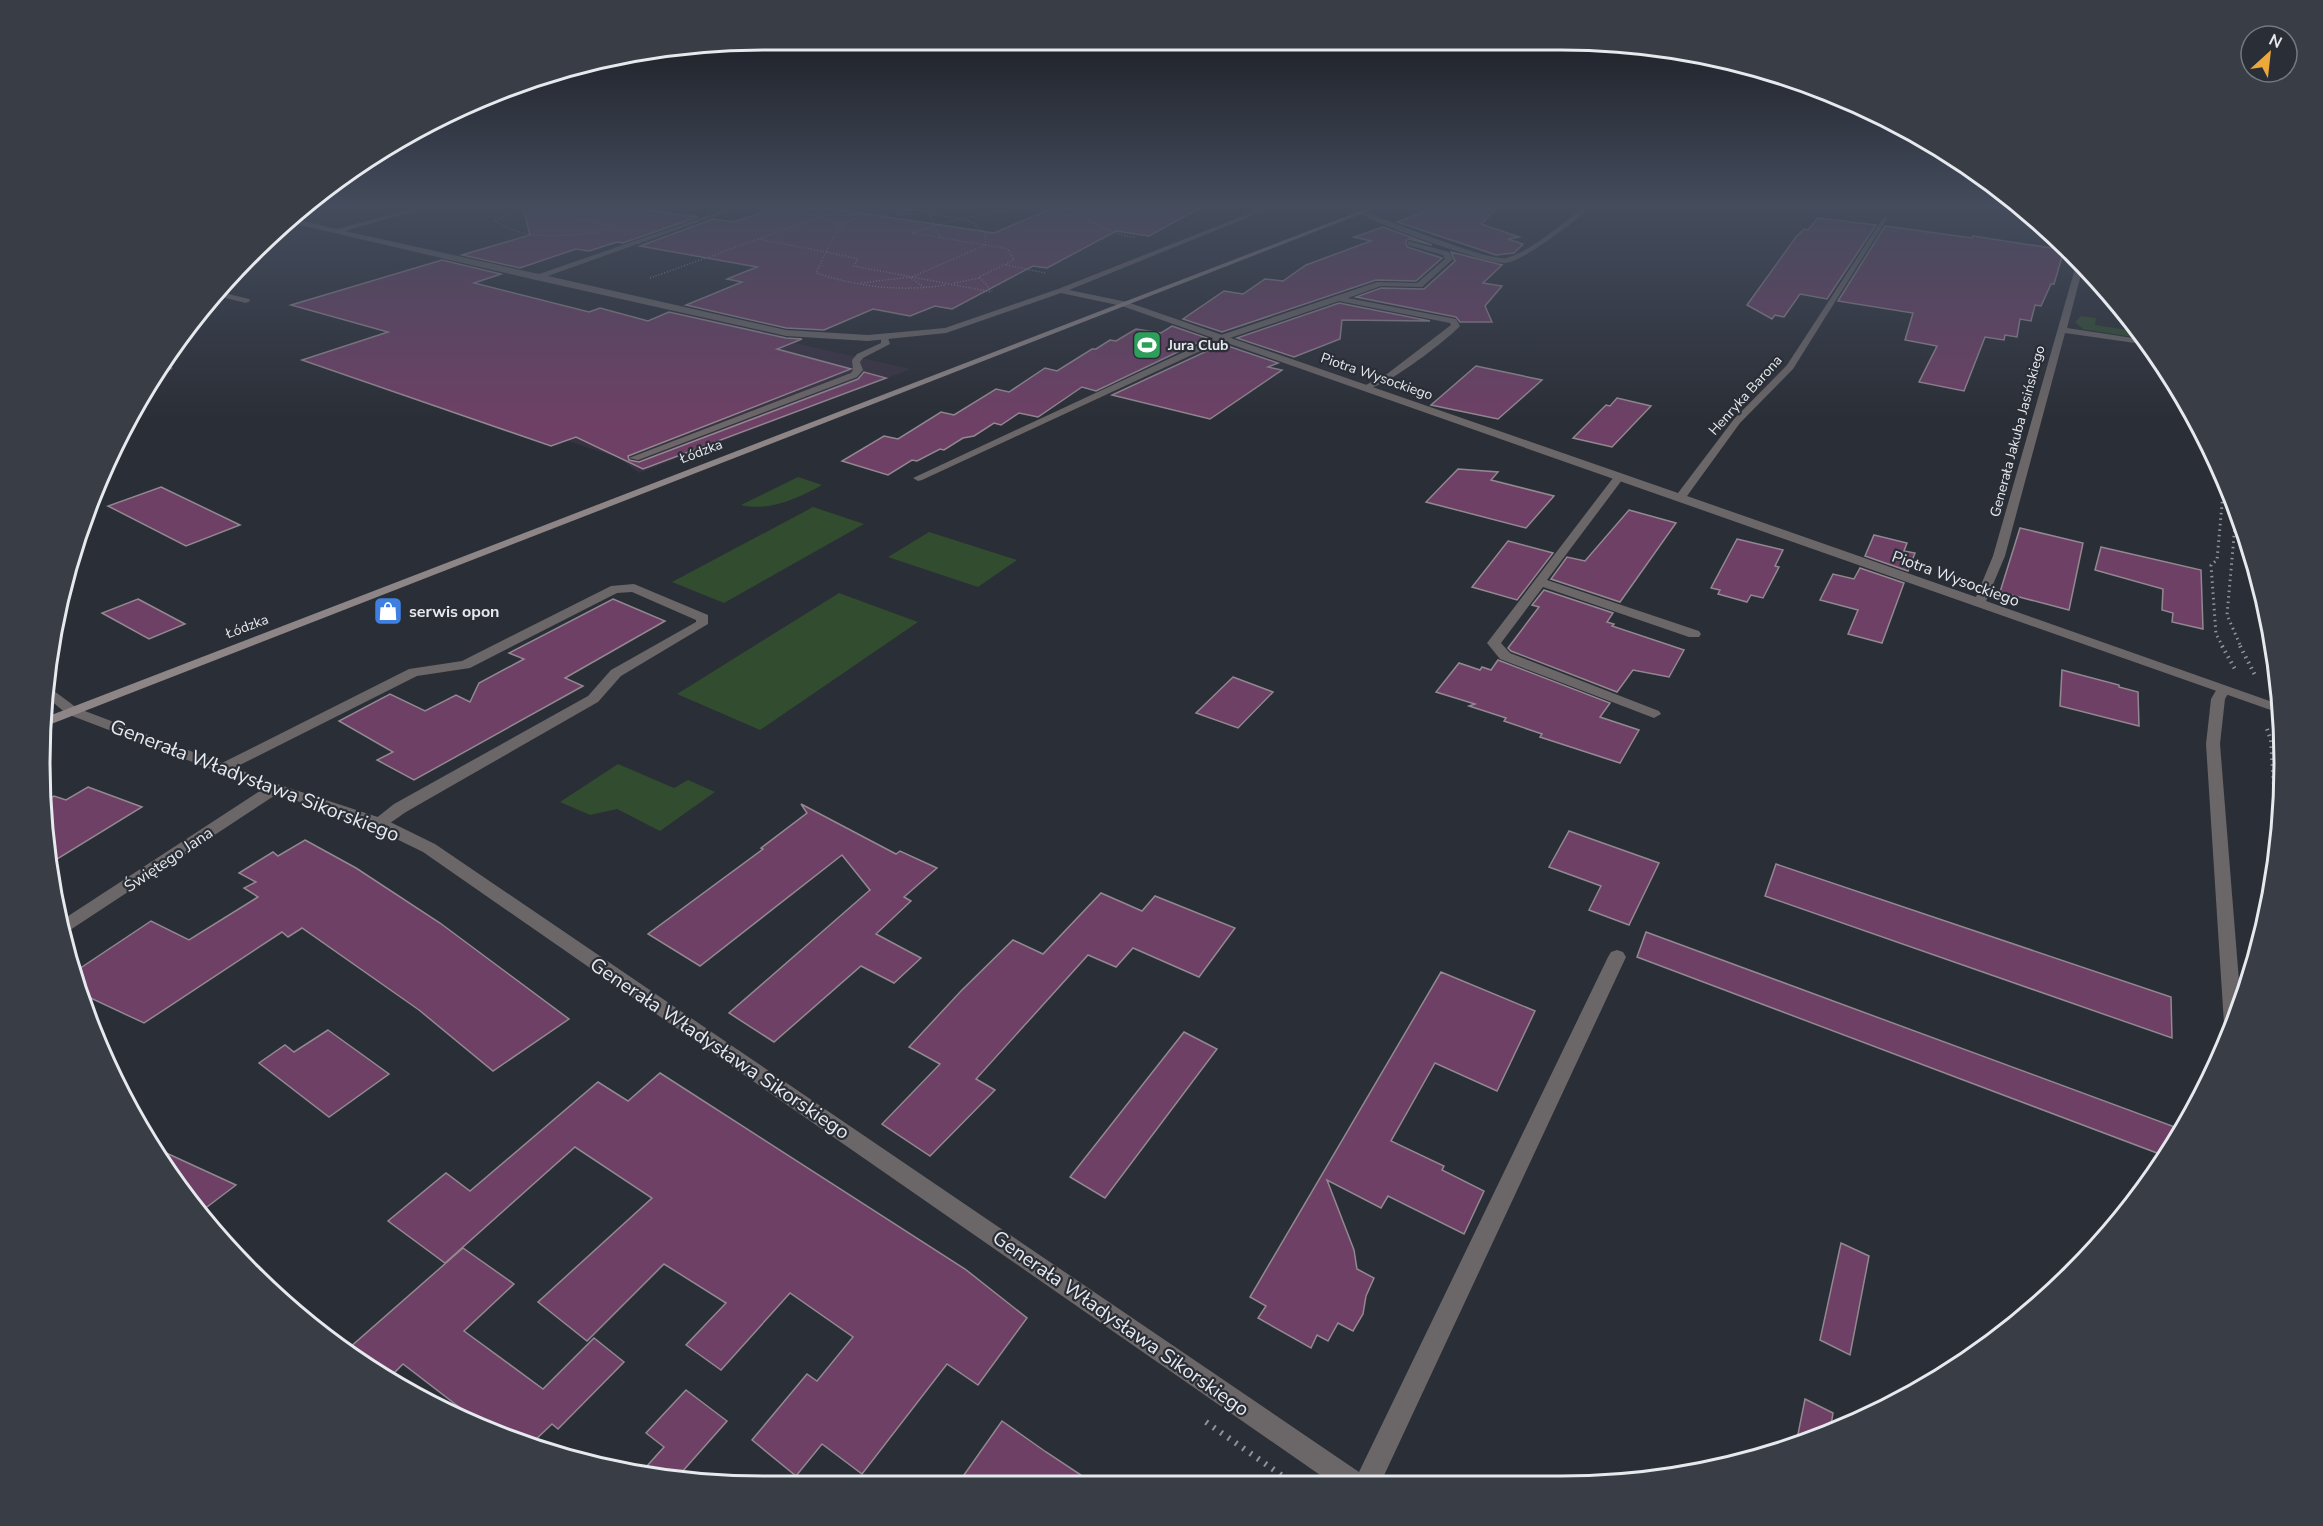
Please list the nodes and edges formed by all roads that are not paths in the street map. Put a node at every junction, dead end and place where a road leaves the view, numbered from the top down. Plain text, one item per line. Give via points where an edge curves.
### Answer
1 (542, 279) edge
2 (1090, 279) edge
3 (1188, 279) edge
4 (1426, 279) edge
5 (1847, 279) edge
6 (2076, 279) edge
7 (1061, 291) junction
8 (225, 295) edge
9 (1338, 298) junction
10 (246, 301) dead end
11 (1124, 304) junction
12 (2061, 330) junction
13 (884, 337) junction
14 (1221, 338) junction
15 (2135, 341) edge
16 (1365, 388) junction
17 (634, 458) dead end
18 (1620, 476) junction
19 (918, 478) dead end
20 (1680, 497) junction
21 (1540, 582) junction
22 (1979, 604) junction
23 (1694, 634) dead end
24 (2223, 690) junction
25 (53, 696) edge
26 (2271, 707) edge
27 (72, 711) junction
28 (1654, 714) dead end
29 (51, 720) edge
30 (223, 768) junction
31 (275, 788) junction
32 (378, 823) junction
33 (68, 924) edge
34 (1617, 957) dead end
35 (2232, 1004) edge
36 (1343, 1476) edge
37 (1371, 1476) edge

1 - 13 street via 786,333
2 - 7 street
3 - 11 street, Łódzka
4 - 9 street via 1419,285 1380,284
5 - 20 street, Henryka Barona via 1790,367 1737,421
6 - 12 street, Generała Jakuba Jasińskiego
7 - 11 street, Piotra Wysockiego
7 - 13 street via 946,330
8 - 10 street
9 - 14 street
9 - 16 street via 1452,321 1456,326 1390,376
11 - 14 street, Piotra Wysockiego
11 - 27 street, Łódzka
12 - 15 street
12 - 22 street, Generała Jakuba Jasińskiego via 1999,556
13 - 17 street via 886,344 855,362 858,370 854,375
14 - 16 street, Piotra Wysockiego
14 - 19 street
16 - 18 street, Piotra Wysockiego
18 - 20 street, Piotra Wysockiego
18 - 21 street
20 - 22 street, Piotra Wysockiego
21 - 23 street
21 - 28 street via 1494,643 1498,649 1505,656
22 - 24 street, Piotra Wysockiego
24 - 26 street, Piotra Wysockiego
24 - 35 street via 2218,699 2213,744
25 - 27 street, Generała Władysława Sikorskiego
27 - 29 street, Łódzka
27 - 30 street, Generała Władysława Sikorskiego
30 - 31 street, Generała Władysława Sikorskiego
30 - 32 street via 414,672 465,665 615,589 634,588 703,618 702,624 616,673 593,699
31 - 32 street, Generała Władysława Sikorskiego
31 - 33 street, Świętego Jana
32 - 36 street, Generała Władysława Sikorskiego via 429,848
34 - 37 street

